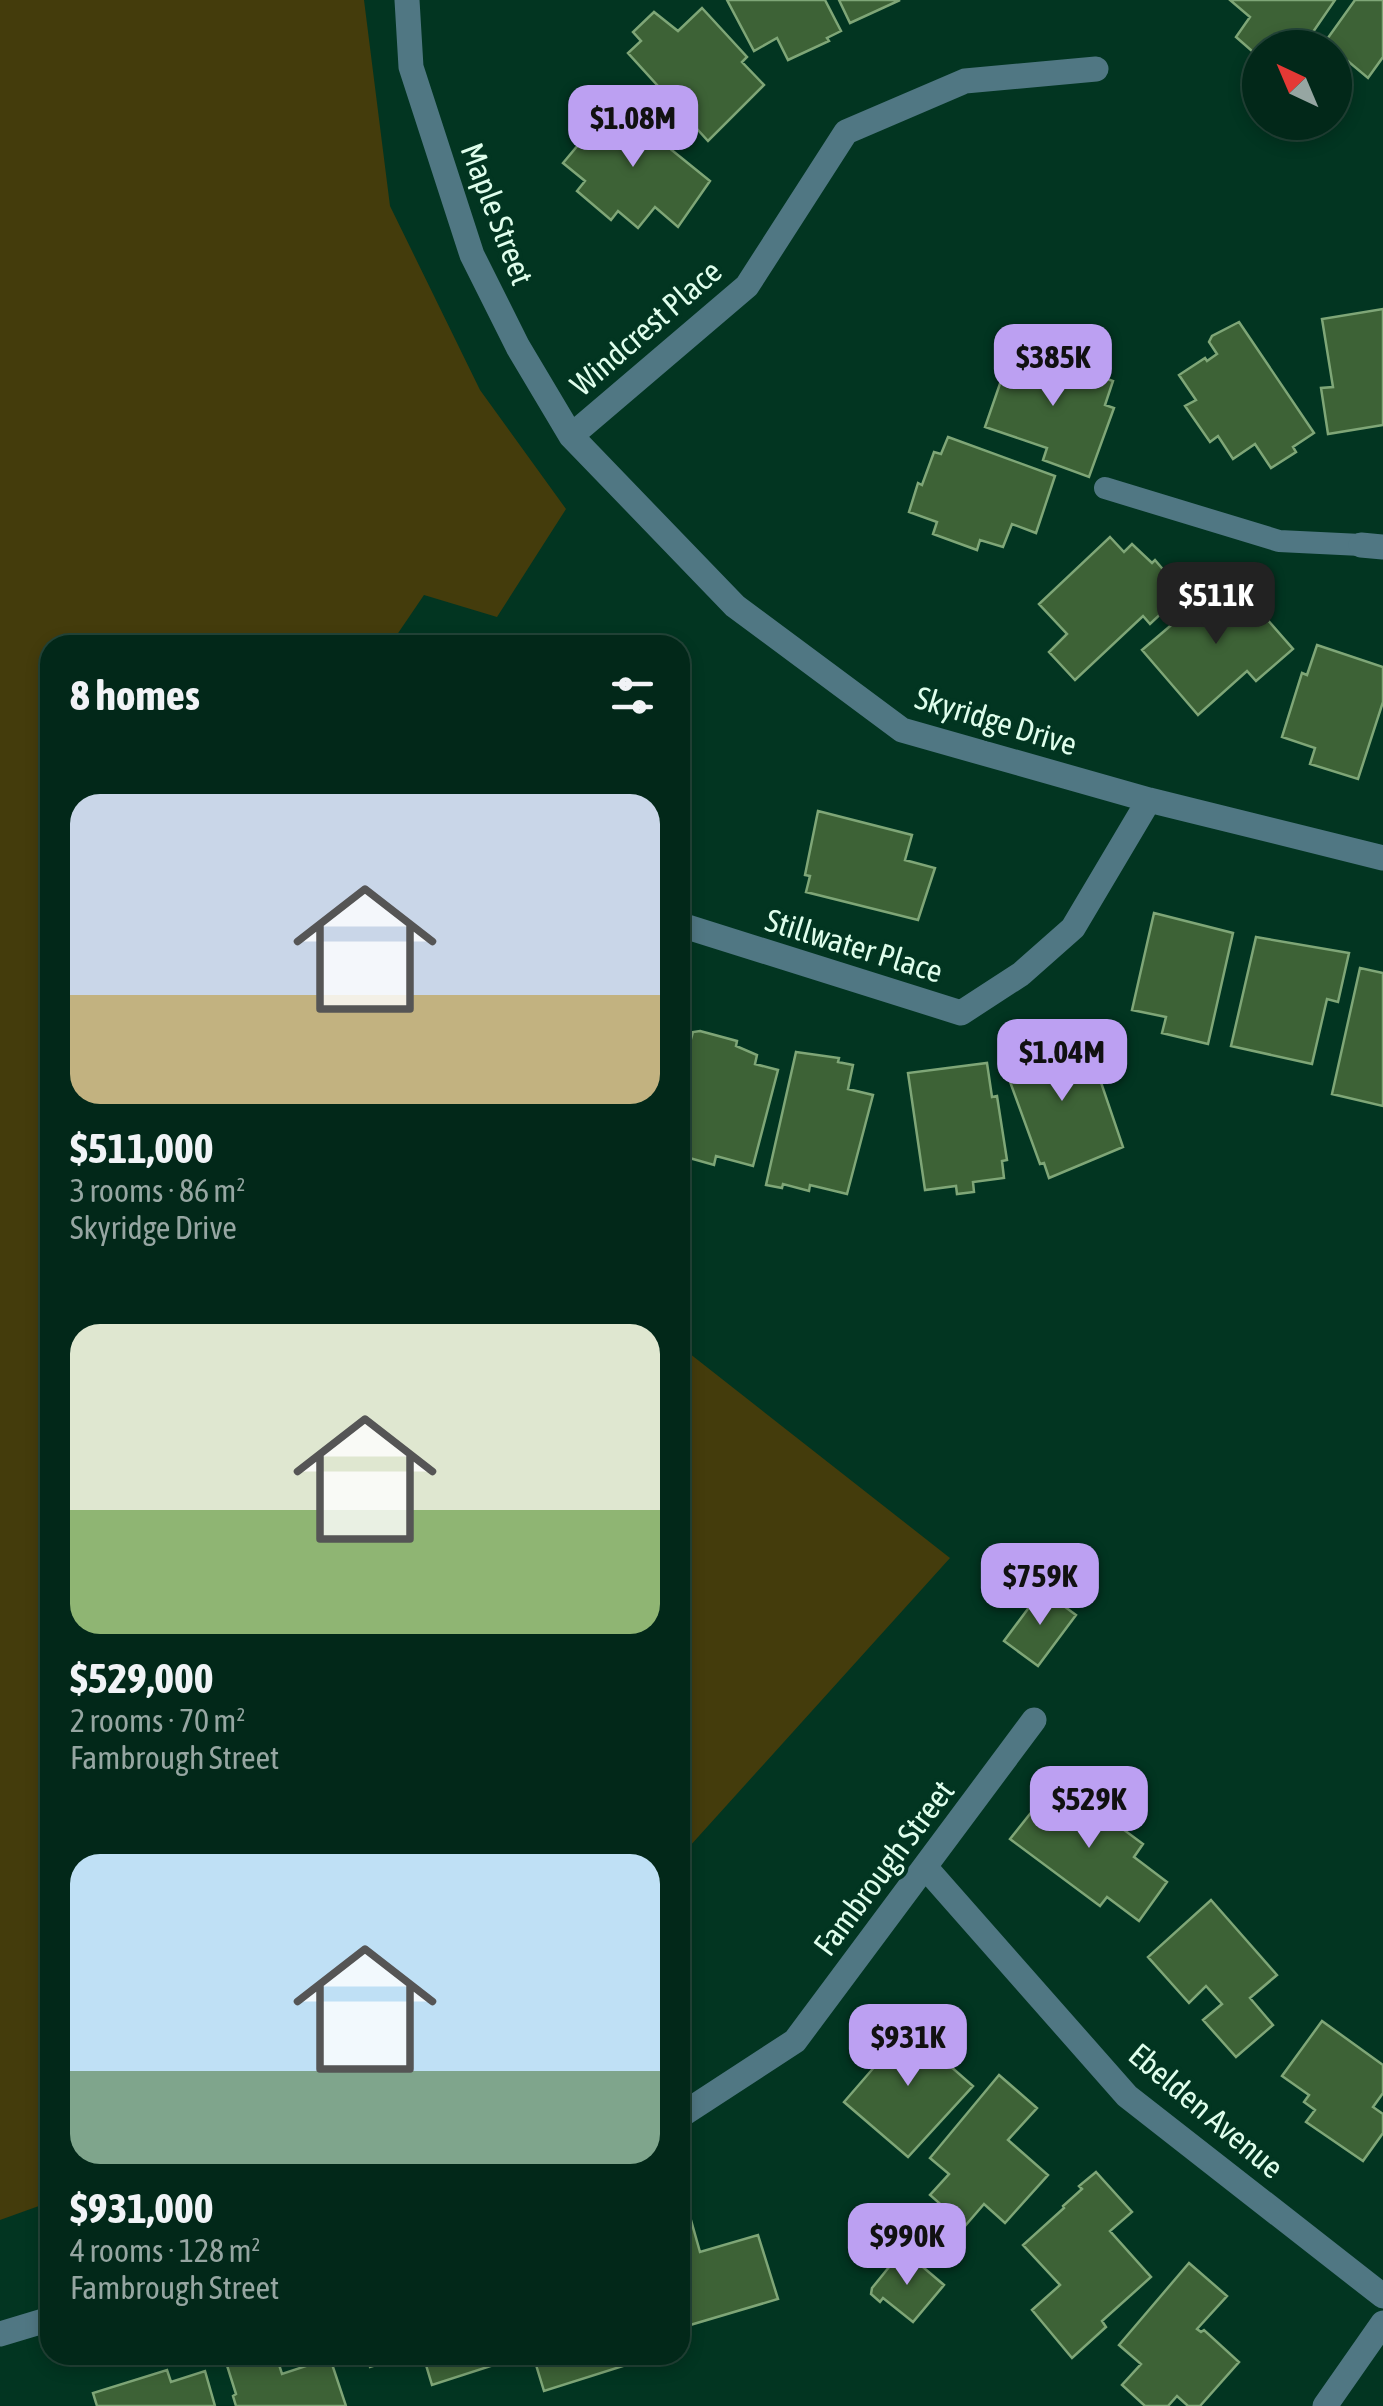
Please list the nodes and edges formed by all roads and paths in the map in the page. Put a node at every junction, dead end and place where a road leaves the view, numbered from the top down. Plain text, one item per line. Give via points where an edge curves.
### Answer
1 (407, 0) edge
2 (1096, 69) dead end
3 (571, 436) junction
4 (1104, 488) dead end
5 (1372, 546) edge
6 (1149, 800) junction
7 (1383, 858) edge
8 (690, 928) edge
9 (1034, 1720) dead end
10 (926, 1868) junction
11 (690, 2109) edge
12 (1383, 2296) edge
13 (40, 2322) edge
14 (1383, 2323) edge
15 (0, 2334) edge
16 (1325, 2406) edge

1 - 3 street, Maple Street via 411,67 472,255
2 - 3 street, Windcrest Place via 965,81 846,132 747,286
3 - 6 street, Skyridge Drive via 735,606 902,730
4 - 5 lane via 1280,540
6 - 7 street, Skyridge Drive
6 - 8 street, Stillwater Place via 1073,928 961,1014
9 - 10 street, Fambrough Street
10 - 11 street, Fambrough Street via 795,2040
10 - 12 street, Ebelden Avenue via 1127,2096
13 - 15 street
14 - 16 street

